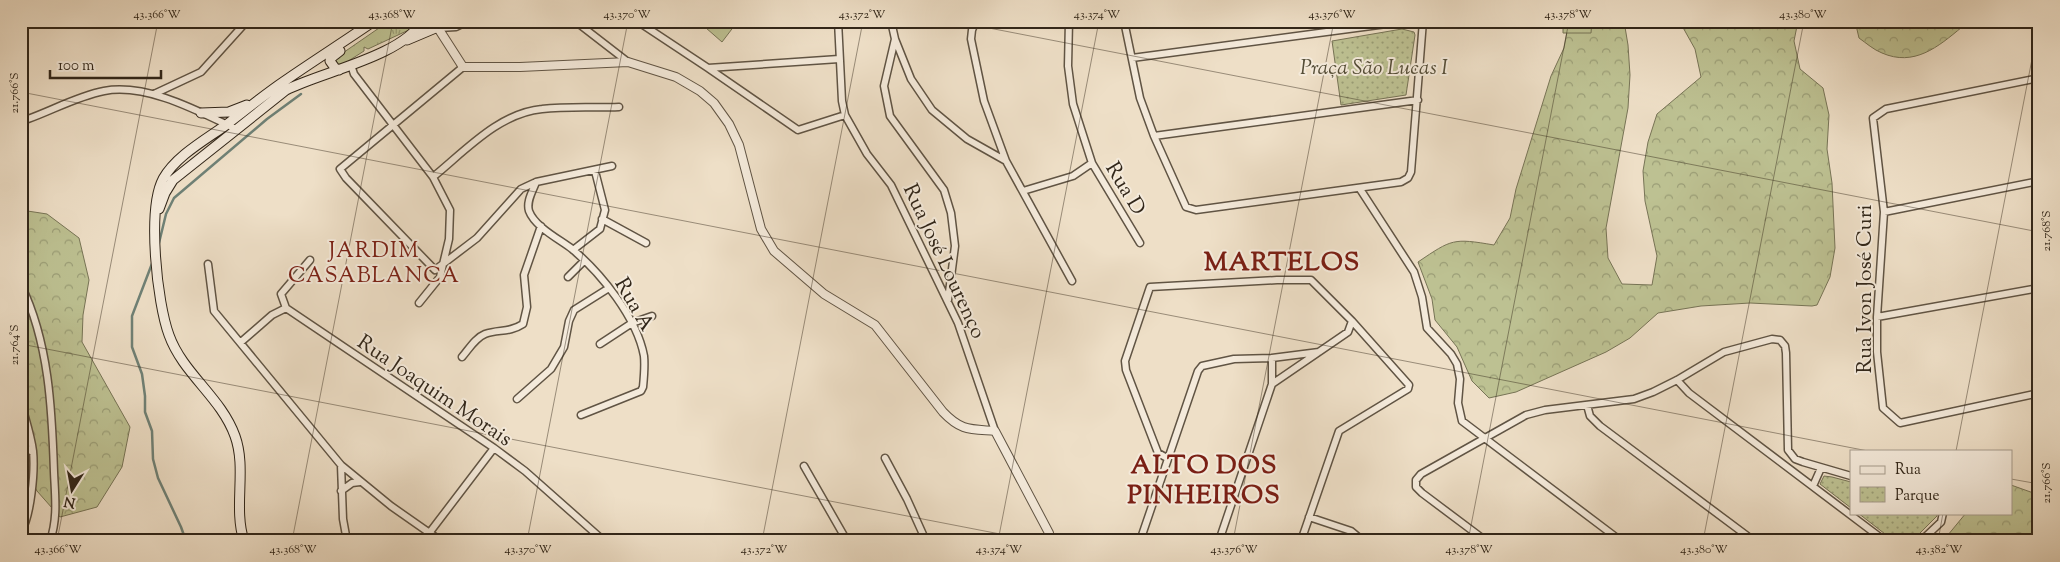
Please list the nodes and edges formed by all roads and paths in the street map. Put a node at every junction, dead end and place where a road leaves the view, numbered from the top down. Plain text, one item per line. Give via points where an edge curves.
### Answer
1 (247, 21) edge
2 (374, 21) edge
3 (422, 21) edge
4 (452, 21) edge
5 (468, 21) edge
6 (574, 21) edge
7 (637, 21) edge
8 (838, 21) edge
9 (891, 21) edge
10 (976, 21) edge
11 (1068, 21) edge
12 (1124, 21) edge
13 (1409, 21) edge
14 (1423, 21) edge
15 (365, 28) junction
16 (438, 28) junction
17 (895, 39) junction
18 (402, 42) junction
19 (1132, 58) junction
20 (839, 59) junction
21 (628, 62) junction
22 (351, 65) junction
23 (464, 67) junction
24 (708, 68) junction
25 (339, 70) junction
26 (2039, 78) edge
27 (154, 94) junction
28 (1418, 100) junction
29 (254, 103) junction
30 (619, 107) dead end
31 (201, 113) junction
32 (845, 115) junction
33 (21, 119) edge
34 (227, 124) junction
35 (393, 127) junction
36 (236, 129) junction
37 (1154, 136) junction
38 (1006, 161) junction
39 (1092, 163) junction
40 (612, 166) dead end
41 (595, 171) junction
42 (433, 177) junction
43 (2039, 181) edge
44 (536, 182) junction
45 (1360, 189) junction
46 (1023, 191) junction
47 (1884, 212) junction
48 (156, 217) junction
49 (602, 219) junction
50 (541, 226) junction
51 (646, 243) dead end
52 (1140, 243) dead end
53 (572, 250) junction
54 (310, 260) dead end
55 (584, 261) junction
56 (208, 264) dead end
57 (442, 265) junction
58 (568, 277) dead end
59 (1072, 282) dead end
60 (21, 285) edge
61 (608, 288) junction
62 (2039, 288) edge
63 (948, 302) junction
64 (419, 303) dead end
65 (286, 308) junction
66 (652, 316) dead end
67 (1877, 317) junction
68 (1352, 321) junction
69 (632, 323) junction
70 (241, 342) junction
71 (600, 344) dead end
72 (1319, 352) junction
73 (1295, 355) junction
74 (462, 357) dead end
75 (1272, 358) junction
76 (1296, 367) junction
77 (1676, 380) junction
78 (1272, 384) junction
79 (2039, 393) edge
80 (517, 400) dead end
81 (21, 402) edge
82 (1587, 404) junction
83 (581, 415) dead end
84 (995, 431) junction
85 (1484, 438) junction
86 (21, 446) edge
87 (494, 448) junction
88 (1788, 450) junction
89 (33, 452) junction
90 (885, 458) dead end
91 (1167, 458) junction
92 (1778, 459) junction
93 (341, 465) junction
94 (804, 466) dead end
95 (1821, 468) junction
96 (1850, 476) edge
97 (360, 482) junction
98 (1813, 486) junction
99 (341, 491) junction
100 (1943, 514) edge
101 (1309, 517) junction
102 (21, 532) edge
103 (430, 532) junction
104 (50, 541) edge
105 (244, 541) edge
106 (347, 541) edge
107 (441, 541) edge
108 (604, 541) edge
109 (847, 541) edge
110 (926, 541) edge
111 (1050, 541) edge
112 (1140, 541) edge
113 (1219, 541) edge
114 (1301, 541) edge
115 (1363, 541) edge
116 (1486, 541) edge
117 (1621, 541) edge
118 (1754, 541) edge
119 (1885, 541) edge
120 (1922, 541) edge

1 - 27 street via 201,72
2 - 15 main road
3 - 18 main road
4 - 16 main road
5 - 16 street via 456,27
6 - 21 street
7 - 24 street
8 - 20 street, Rua José Lourenço
9 - 17 street
10 - 38 street via 971,39 982,92
11 - 39 street via 1068,66 1073,104
12 - 19 street
13 - 19 street
14 - 28 street
15 - 25 main road via 331,58 331,64
15 - 29 main road
16 - 18 main road
16 - 23 street
17 - 38 street via 912,79 932,110 968,139
17 - 63 street via 884,86 890,116 944,190 949,206 955,246
18 - 22 main road
19 - 37 street via 1140,98
20 - 24 street
20 - 32 street, Rua José Lourenço
21 - 23 street
21 - 84 street via 676,77 714,102 739,145 761,229 774,251 824,294 875,325 954,424
22 - 25 main road
22 - 35 street via 354,74
23 - 35 street
24 - 32 street via 798,130
25 - 36 main road via 286,90
26 - 47 street, Rua Ivon José Curi via 1886,108 1873,118
27 - 31 street
27 - 33 street via 121,89 104,91
28 - 37 street
28 - 45 street via 1408,178
29 - 31 main road via 229,112
29 - 34 main road
30 - 42 street via 541,109 518,115 500,123
31 - 34 street
32 - 63 street, Rua José Lourenço via 867,154 890,185
34 - 36 street
34 - 48 main road via 173,166 157,192
35 - 42 street
35 - 57 street via 340,169 435,270
36 - 48 main road via 173,180
37 - 45 street via 1186,207 1191,210
38 - 46 street
39 - 46 street, Rua D via 1073,176
39 - 52 street, Rua D
40 - 41 street
41 - 44 street
41 - 49 street via 605,210
42 - 57 street via 450,210 449,239
43 - 47 street
44 - 50 street via 528,202 530,212
44 - 57 street via 521,189 477,238
45 - 85 street via 1414,272 1427,328 1457,364 1462,421
46 - 59 street
47 - 67 street, Rua Ivon José Curi
48 - 105 main road via 156,263 169,336 185,365 222,410 236,436 240,457 239,510
49 - 51 street
49 - 53 street via 594,236
50 - 53 street, Rua A
50 - 74 street via 524,275 527,307 522,324 513,330 484,334
53 - 55 street, Rua A
54 - 65 street via 281,294
55 - 58 street
55 - 61 street, Rua A
56 - 70 street via 214,311
57 - 64 street via 440,277
60 - 104 street via 34,317 49,393 56,518
61 - 69 street, Rua A
61 - 80 street via 574,310 564,347 552,369
62 - 67 street
63 - 84 street, Rua José Lourenço
65 - 70 street via 272,315
65 - 87 street, Rua Joaquim Morais
66 - 69 street
67 - 79 street, Rua Ivon José Curi via 1882,408 1900,423
68 - 72 street via 1348,332
68 - 91 street via 1315,283 1306,279 1150,287 1125,361 1158,453
68 - 101 street via 1408,382 1408,389 1339,431
69 - 71 street
69 - 83 street, Rua A via 644,357 642,390
70 - 93 street
72 - 73 street
72 - 76 street
73 - 75 street
73 - 76 street
75 - 78 street
75 - 91 street via 1234,359 1202,366
76 - 78 street
77 - 82 street via 1634,400
77 - 88 street via 1724,352 1772,339 1780,340 1786,353
77 - 92 street
78 - 113 street
81 - 89 street
82 - 85 street via 1526,415
82 - 118 street via 1590,416 1600,426
84 - 111 street, Rua José Lourenço via 1049,533
85 - 116 street via 1421,474 1416,480 1416,487
85 - 117 street
86 - 89 street
87 - 103 street
87 - 108 street, Rua Joaquim Morais
88 - 92 street
88 - 95 street via 1795,459
89 - 102 street via 27,523
90 - 110 street
91 - 112 street
92 - 98 street
93 - 97 street
93 - 99 street
94 - 109 street
95 - 96 street
95 - 98 street
97 - 99 street via 352,483
97 - 103 street
98 - 119 street
99 - 106 street
100 - 120 street via 1941,522
101 - 114 street
101 - 115 street via 1351,530
103 - 107 street

